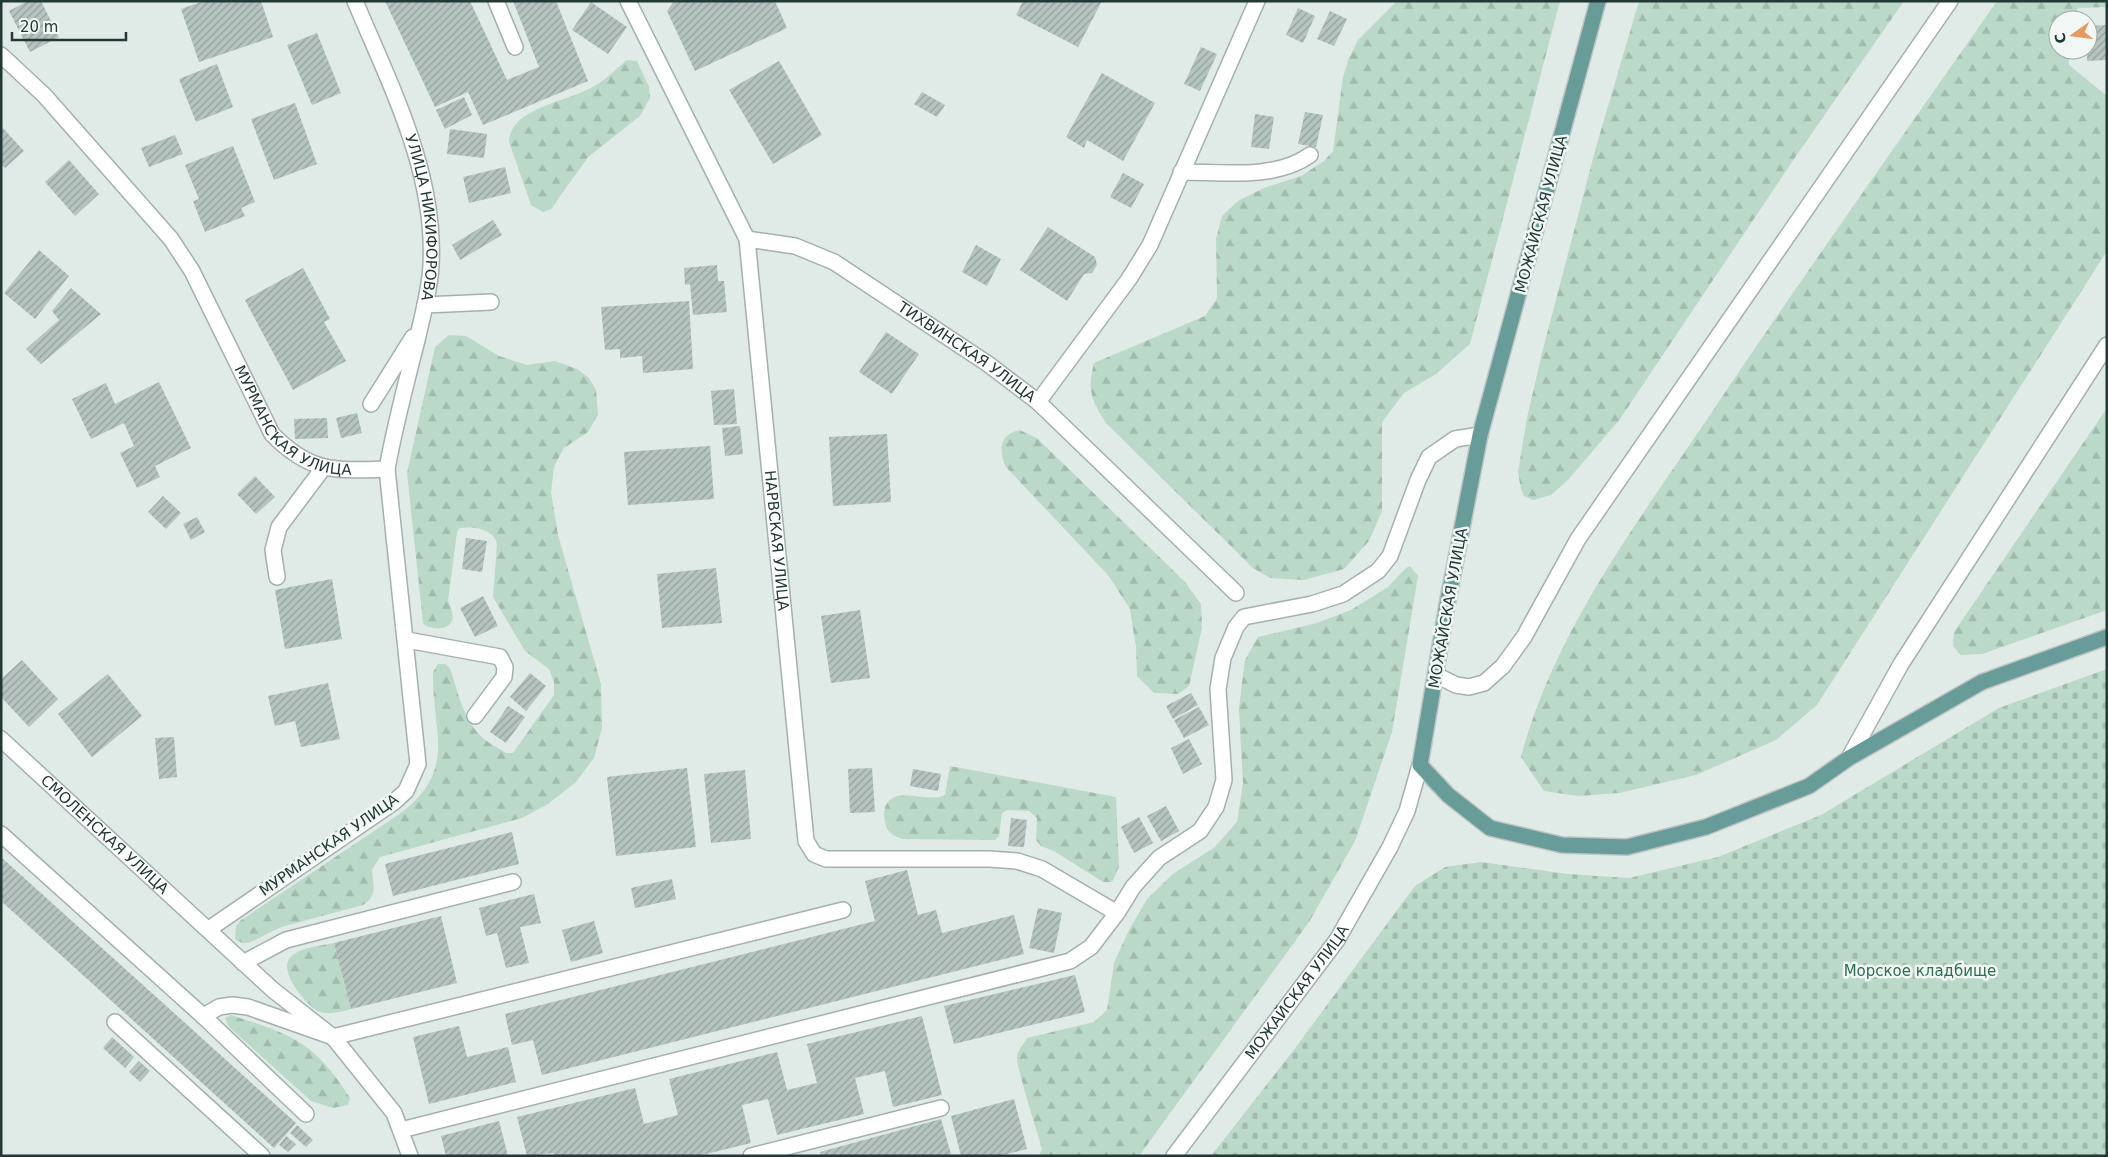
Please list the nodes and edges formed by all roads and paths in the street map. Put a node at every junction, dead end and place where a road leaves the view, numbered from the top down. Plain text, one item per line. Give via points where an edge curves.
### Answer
1 (355, 1) edge
2 (496, 1) edge
3 (628, 1) edge
4 (1598, 1) edge
5 (1950, 1) edge
6 (1260, 2) edge
7 (515, 47) dead end
8 (1, 55) edge
9 (1310, 156) dead end
10 (1181, 172) junction
11 (747, 239) junction
12 (491, 302) dead end
13 (425, 305) junction
14 (420, 327) junction
15 (2107, 344) edge
16 (1038, 402) junction
17 (371, 404) dead end
18 (1480, 435) junction
19 (324, 467) junction
20 (387, 469) junction
21 (276, 577) dead end
22 (1236, 592) dead end
23 (2107, 637) edge
24 (407, 640) junction
25 (1436, 675) junction
26 (475, 716) dead end
27 (1, 739) edge
28 (1849, 758) junction
29 (1420, 765) junction
30 (1, 834) edge
31 (513, 882) dead end
32 (842, 910) dead end
33 (1117, 913) junction
34 (208, 929) junction
35 (243, 963) junction
36 (203, 1016) junction
37 (115, 1022) dead end
38 (333, 1037) junction
39 (942, 1108) dead end
40 (306, 1114) dead end
41 (401, 1130) junction
42 (262, 1156) edge
43 (410, 1156) edge
44 (751, 1156) edge
45 (1174, 1156) edge

1 - 13 street, УЛИЦА НИКИФОРОВА via 420,164 430,220 431,266
2 - 7 street
3 - 11 street
4 - 18 main road, МОЖАЙСКАЯ УЛИЦА
5 - 25 street via 1578,539 1524,637 1504,666 1484,683 1469,687 1456,685
6 - 10 street, ТИХВИНСКАЯ УЛИЦА
8 - 19 street, МУРМАНСКАЯ УЛИЦА via 44,95 170,239 192,271 272,434 289,452
9 - 10 street via 1282,169
10 - 16 street, ТИХВИНСКАЯ УЛИЦА via 1150,245 1129,279
11 - 16 street, ТИХВИНСКАЯ УЛИЦА via 795,246 834,262 988,364
11 - 33 street, НАРВСКАЯ УЛИЦА via 806,841 814,854 826,859 1017,861 1042,869
12 - 13 street
13 - 14 street, УЛИЦА НИКИФОРОВА
14 - 17 street
14 - 20 street, УЛИЦА НИКИФОРОВА
15 - 28 street via 1901,664
16 - 22 street
18 - 25 main road, МОЖАЙСКАЯ УЛИЦА
18 - 33 street via 1455,439 1429,457 1390,556 1378,571 1343,594 1312,604 1244,617 1236,627 1223,658 1218,689 1224,780 1216,807 1200,831 1159,858
19 - 20 street, МУРМАНСКАЯ УЛИЦА via 345,471
19 - 21 street via 279,527 273,550
20 - 24 street, МУРМАНСКАЯ УЛИЦА
23 - 28 main road via 1982,682
24 - 26 street via 500,657 505,667 504,677
24 - 34 street, МУРМАНСКАЯ УЛИЦА via 418,764 406,790 394,802
25 - 29 main road, МОЖАЙСКАЯ УЛИЦА
27 - 34 street, СМОЛЕНСКАЯ УЛИЦА
28 - 29 main road via 1809,786 1706,826 1627,847 1562,845 1490,828 1448,795
29 - 45 street, МОЖАЙСКАЯ УЛИЦА via 1407,811 1390,847 1337,940
30 - 36 street
31 - 35 street via 286,940
32 - 38 street
33 - 41 street via 1091,947 1070,961
34 - 35 street, СМОЛЕНСКАЯ УЛИЦА
35 - 38 street, СМОЛЕНСКАЯ УЛИЦА
36 - 38 street via 219,1007 248,1007
36 - 40 street
37 - 42 street
38 - 41 street, СМОЛЕНСКАЯ УЛИЦА via 394,1113
39 - 44 street
41 - 43 street, СМОЛЕНСКАЯ УЛИЦА

